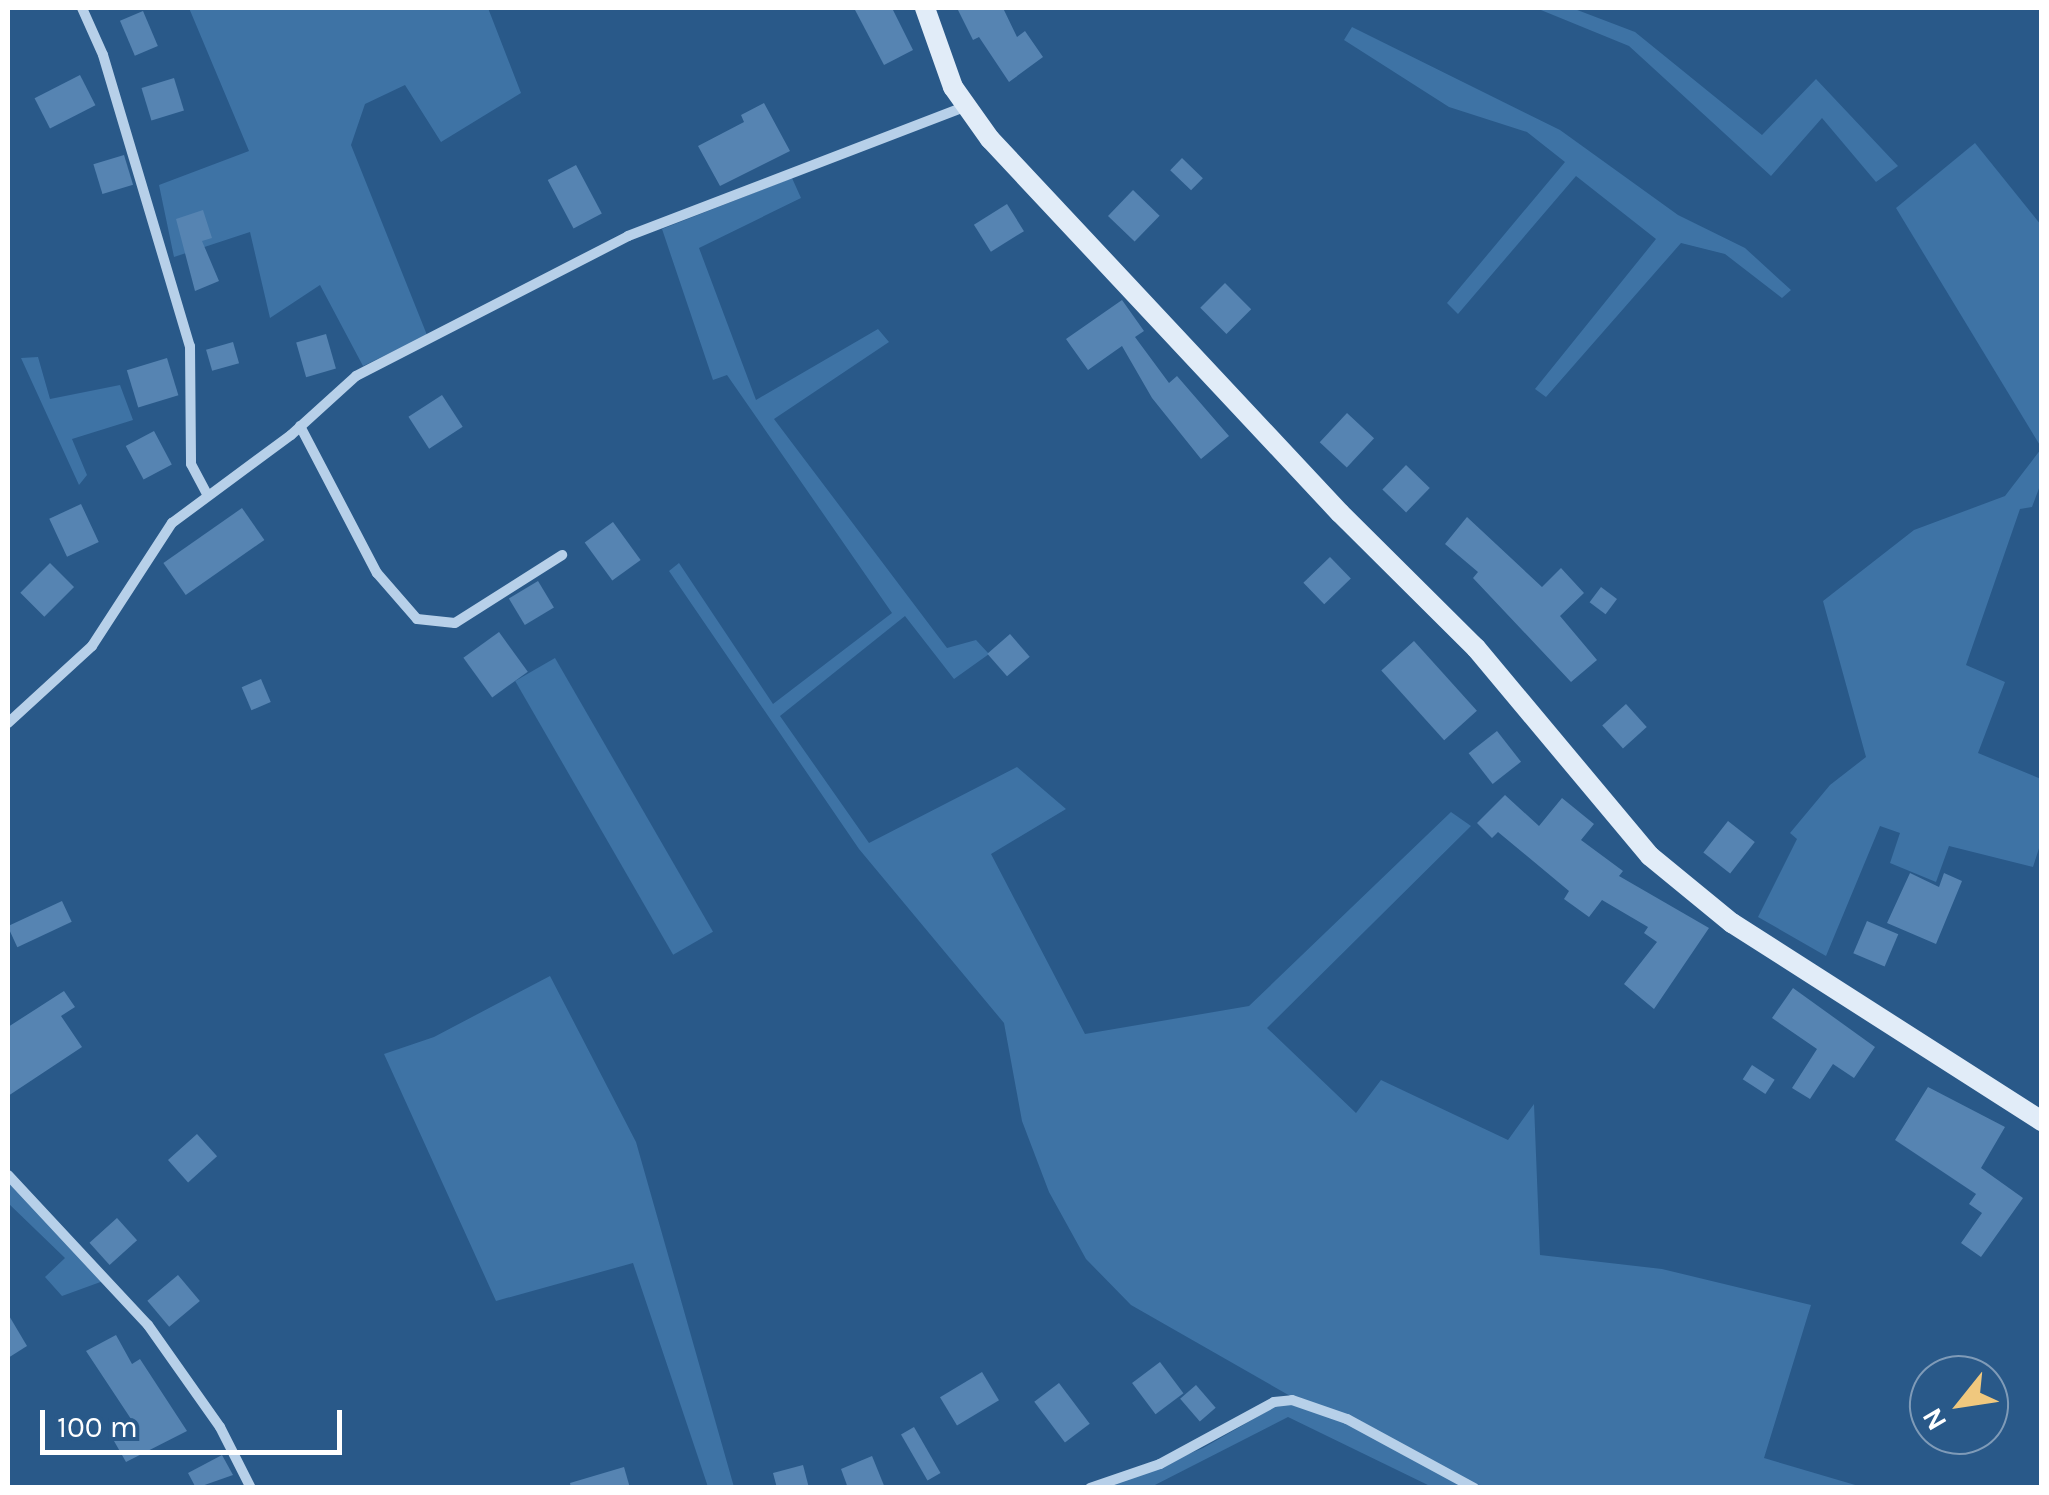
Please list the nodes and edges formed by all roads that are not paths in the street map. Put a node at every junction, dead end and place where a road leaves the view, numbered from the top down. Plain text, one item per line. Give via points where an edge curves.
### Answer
1 (82, 8) edge
2 (925, 8) edge
3 (964, 107) junction
4 (300, 426) junction
5 (208, 494) junction
6 (562, 555) dead end
7 (8, 723) edge
8 (2042, 1120) edge
9 (8, 1176) edge
10 (250, 1488) edge
11 (1090, 1488) edge
12 (1474, 1488) edge

1 - 5 street via 103,55 190,346 192,464
2 - 3 street
3 - 4 street via 611,244 356,376
3 - 8 street via 1258,428 1476,648 1650,856 1732,923
4 - 5 street
4 - 6 street via 376,573 417,619 455,622
5 - 7 street via 172,523 92,646
9 - 10 street via 148,1325 220,1428
11 - 12 street via 1160,1464 1274,1402 1292,1400 1347,1419

